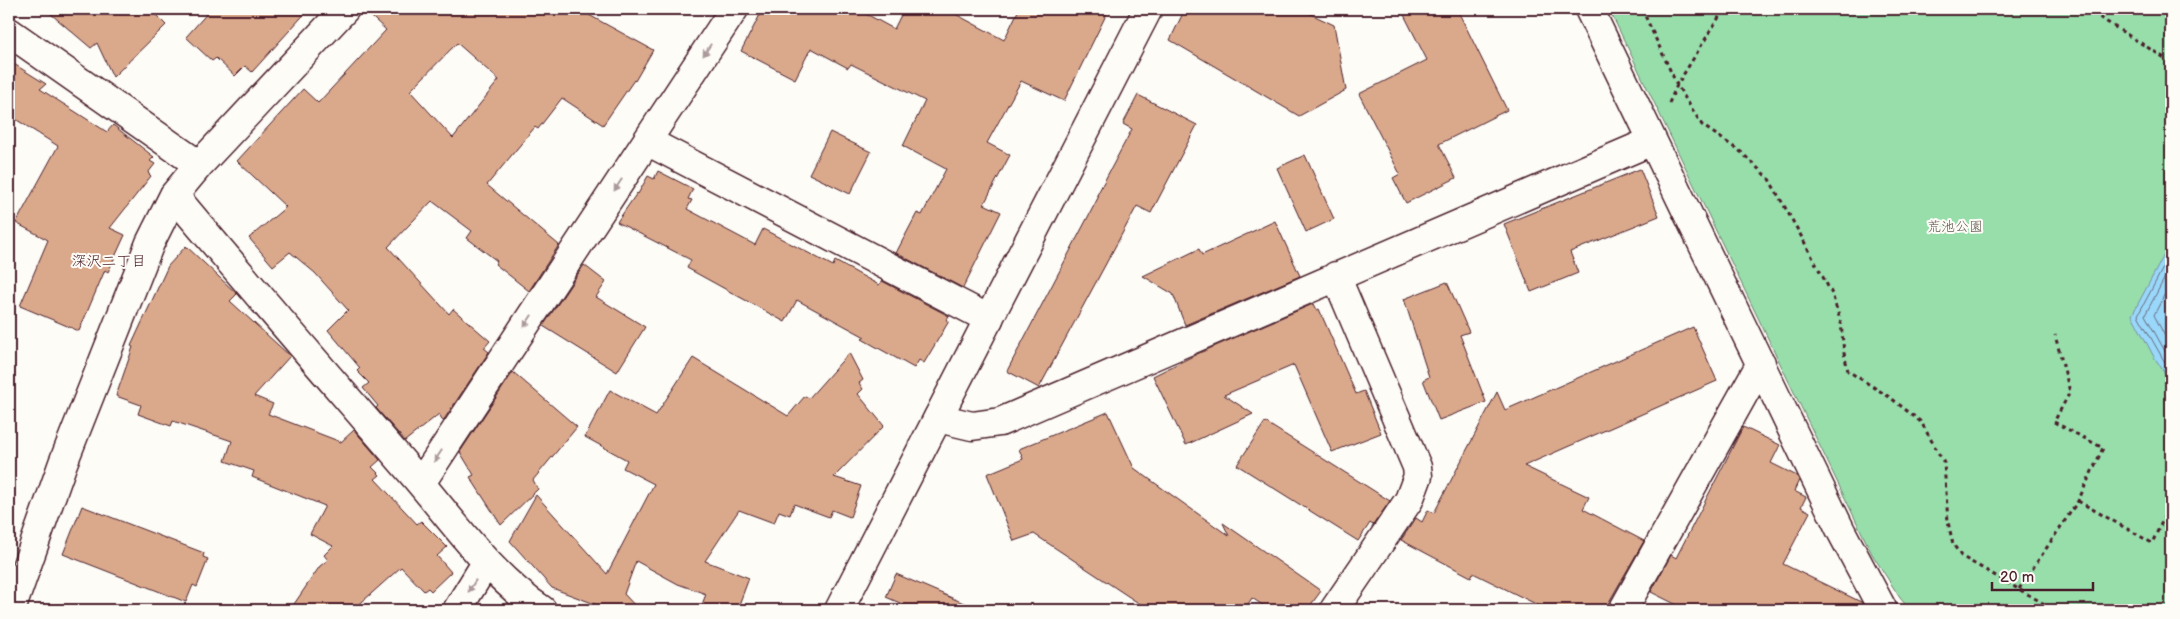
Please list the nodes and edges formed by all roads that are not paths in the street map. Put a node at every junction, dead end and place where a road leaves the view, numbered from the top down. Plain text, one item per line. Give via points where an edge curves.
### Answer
1 (345, 9) edge
2 (734, 9) edge
3 (1148, 9) edge
4 (1589, 9) edge
5 (9, 32) edge
6 (647, 141) junction
7 (1652, 141) junction
8 (199, 165) junction
9 (174, 195) junction
10 (1336, 276) junction
11 (989, 319) junction
12 (1761, 363) junction
13 (938, 418) junction
14 (421, 483) junction
15 (486, 563) junction
16 (10, 610) edge
17 (457, 610) edge
18 (542, 610) edge
19 (839, 610) edge
20 (1334, 610) edge
21 (1623, 610) edge
22 (1883, 610) edge

1 - 8 street
2 -> 6 street
3 - 11 street
4 - 7 street
5 - 8 street
6 - 11 street
6 -> 14 street
7 - 10 street
7 - 12 street
8 - 9 street
9 - 14 street
9 - 16 street via 150,243 63,463
10 - 13 street via 1000,422 972,426
10 - 20 street via 1418,467 1418,476 1409,500
11 - 13 street
12 - 21 street
12 - 22 street via 1841,531
13 - 19 street
14 - 15 street
15 -> 17 street
15 - 18 street

